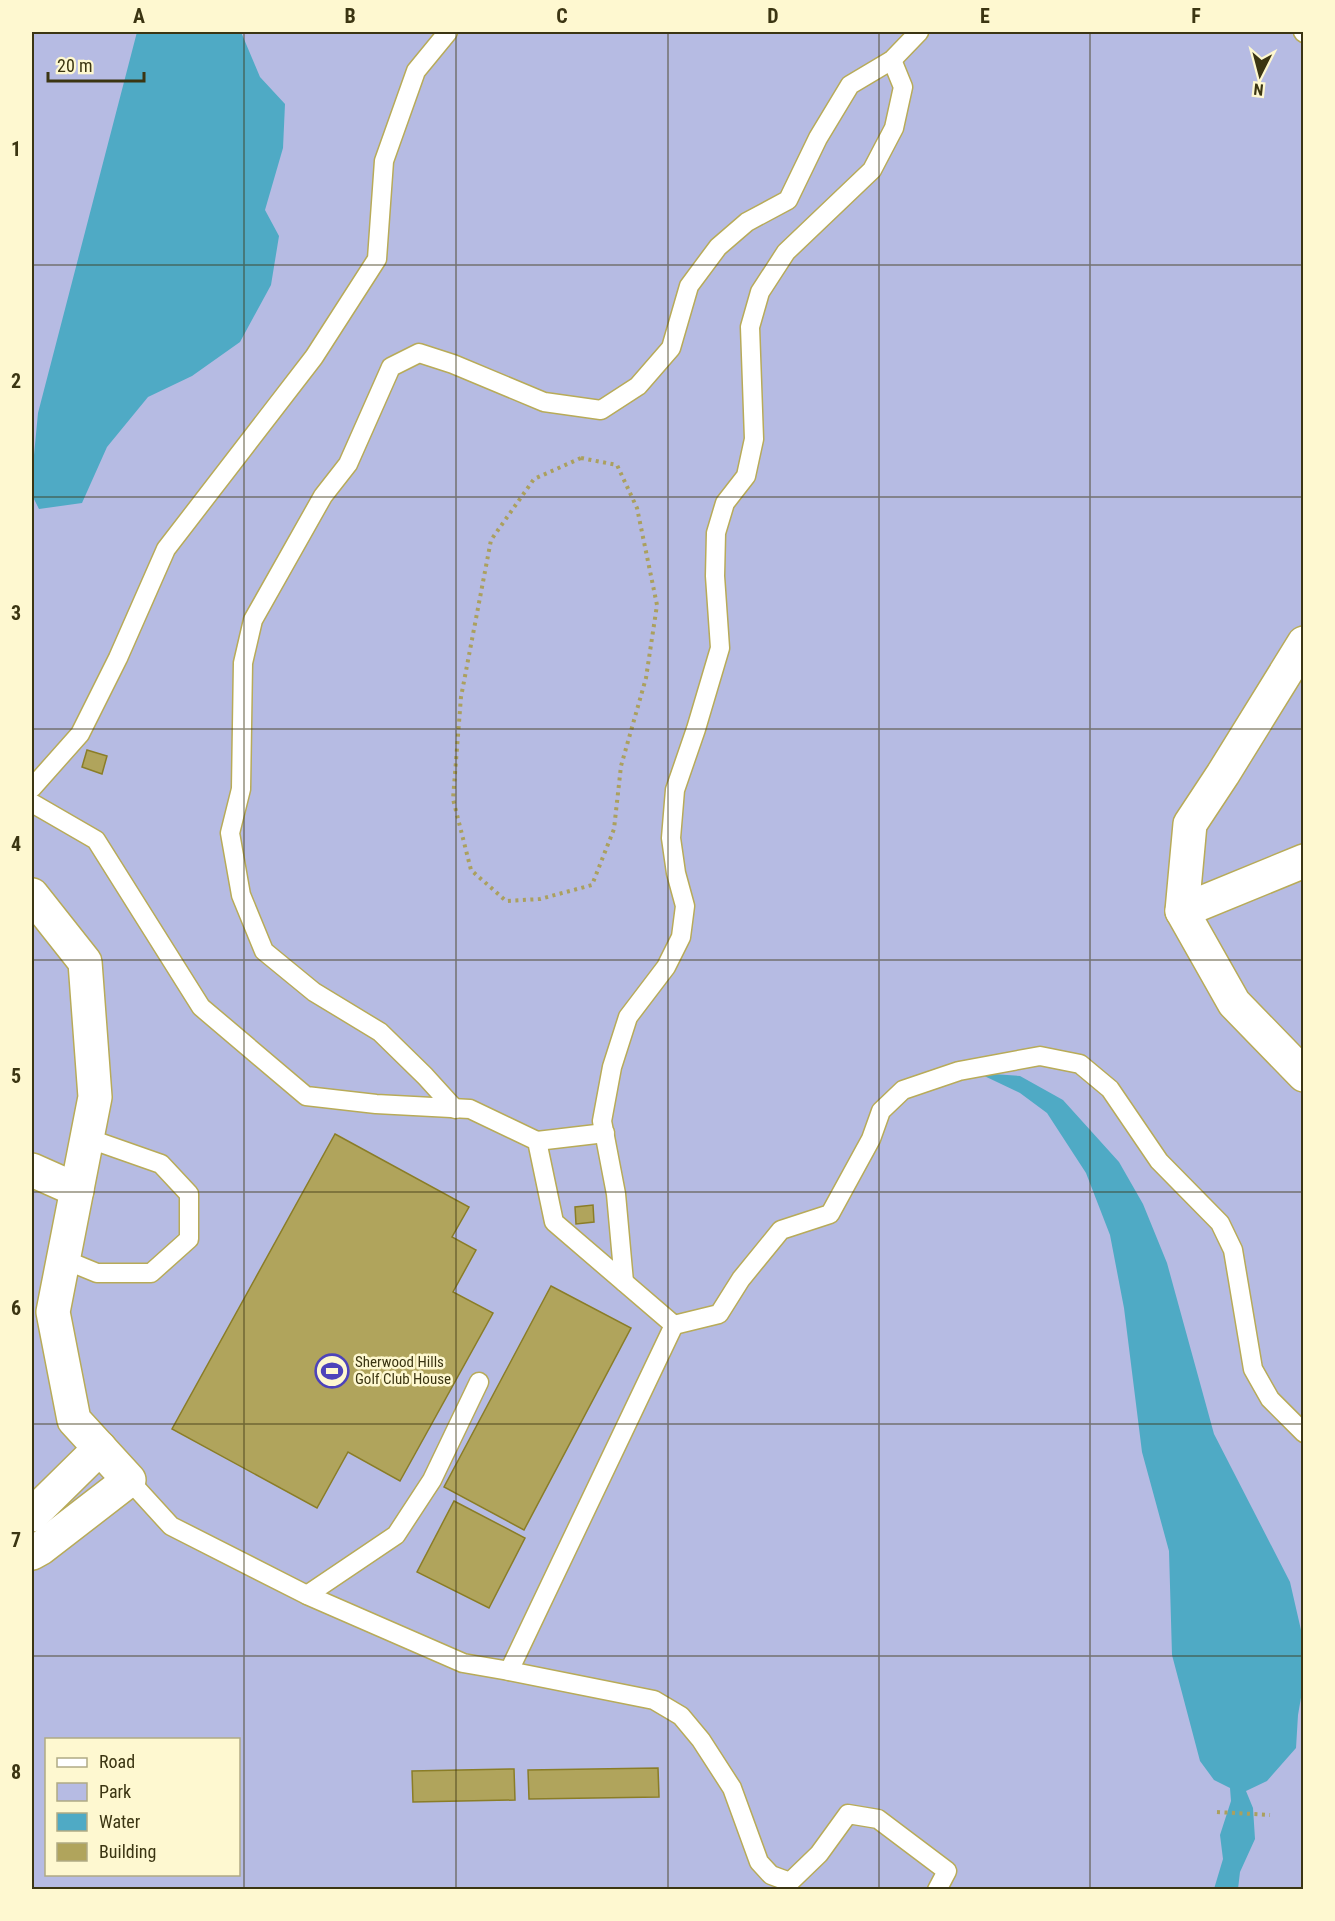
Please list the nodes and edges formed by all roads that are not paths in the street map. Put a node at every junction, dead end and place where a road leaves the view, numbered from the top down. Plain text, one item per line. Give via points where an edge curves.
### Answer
1 (448, 32) edge
2 (918, 32) edge
3 (892, 60) junction
4 (1304, 643) edge
5 (32, 788) edge
6 (32, 802) edge
7 (1304, 861) edge
8 (32, 895) edge
9 (1182, 911) junction
10 (1304, 1075) edge
11 (455, 1108) junction
12 (605, 1133) junction
13 (87, 1138) junction
14 (537, 1141) junction
15 (32, 1170) edge
16 (77, 1190) junction
17 (63, 1259) junction
18 (624, 1282) junction
19 (674, 1325) junction
20 (479, 1382) dead end
21 (1304, 1432) edge
22 (100, 1448) junction
23 (129, 1480) junction
24 (32, 1515) edge
25 (32, 1553) edge
26 (307, 1596) junction
27 (509, 1671) junction
28 (937, 1890) edge

1 - 5 lane via 416,72 384,161 377,259 314,357 166,549 80,734
2 - 3 lane
3 - 11 lane via 850,85 818,138 788,200 747,222 718,247 689,286 671,348 638,386 601,410 544,402 419,353 391,367 348,464 323,496 253,620 243,663 241,789 230,833 241,895 264,951 314,992 380,1032
3 - 12 lane via 903,87 889,139 872,170 786,252 760,292 750,327 754,440 746,476 725,503 716,533 720,648 675,790 671,838 685,906 681,937 666,967 628,1017 612,1067 602,1121
4 - 9 street via 1190,824
6 - 11 lane via 96,840 201,1007 306,1096
7 - 9 street
8 - 13 street via 85,962 95,1097
9 - 10 street via 1234,1003
11 - 14 lane via 470,1109
12 - 14 lane
12 - 18 lane
13 - 16 street
13 - 17 lane via 161,1164 189,1194 189,1239 151,1273 98,1273
14 - 18 lane via 554,1221
15 - 16 street
16 - 17 street
17 - 22 street via 53,1312 74,1420
18 - 19 lane
19 - 21 lane via 719,1314 741,1279 781,1230 830,1214 872,1139 881,1111 903,1090 959,1071 1040,1056 1080,1064 1110,1089 1159,1161 1220,1223 1233,1250 1253,1369 1270,1399
19 - 27 lane
20 - 26 lane via 432,1480 396,1535
22 - 23 street
22 - 24 street
23 - 25 street
23 - 26 lane via 171,1526
26 - 27 lane via 463,1663
27 - 28 lane via 654,1700 681,1716 732,1788 759,1862 771,1875 790,1882 819,1854 848,1814 878,1819 947,1871

